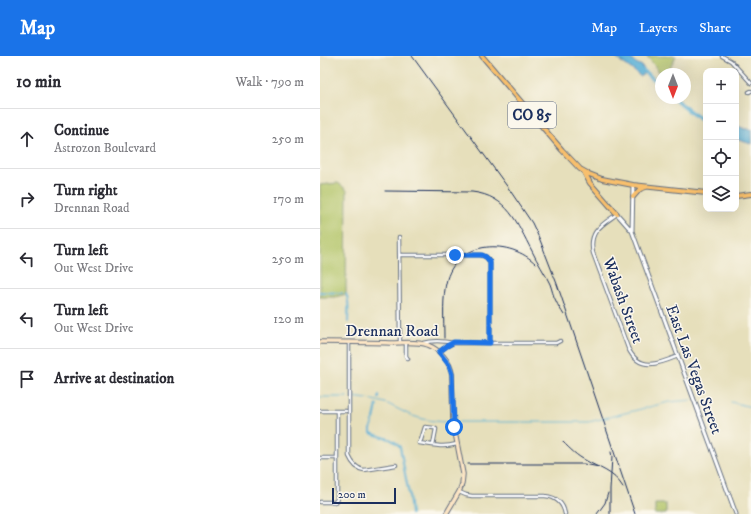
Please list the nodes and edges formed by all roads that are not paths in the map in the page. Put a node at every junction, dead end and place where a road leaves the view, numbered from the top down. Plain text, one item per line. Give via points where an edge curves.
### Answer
1 (482, 56) edge
2 (722, 56) edge
3 (751, 83) edge
4 (584, 171) junction
5 (633, 185) junction
6 (648, 186) junction
7 (703, 193) edge
8 (751, 194) edge
9 (739, 196) edge
10 (633, 197) junction
11 (617, 214) junction
12 (632, 231) junction
13 (399, 237) dead end
14 (400, 255) junction
15 (560, 341) dead end
16 (320, 342) edge
17 (349, 342) junction
18 (454, 342) junction
19 (400, 343) junction
20 (406, 343) junction
21 (490, 343) junction
22 (423, 344) junction
23 (439, 352) junction
24 (678, 356) junction
25 (408, 359) dead end
26 (320, 411) edge
27 (337, 411) junction
28 (346, 411) dead end
29 (457, 444) junction
30 (433, 445) junction
31 (320, 458) edge
32 (337, 458) junction
33 (396, 464) dead end
34 (459, 492) junction
35 (320, 502) edge
36 (446, 514) edge
37 (565, 514) edge
38 (736, 514) edge

1 - 4 main road, CO 85 via 562,150
2 - 3 street via 731,61
4 - 5 main road, CO 85 via 607,180
4 - 11 main road via 590,183
5 - 6 main road, CO 85
5 - 10 street, East Las Vegas Street
6 - 7 main road, CO 85
6 - 10 main road via 640,189
8 - 9 main road
10 - 12 street, East Las Vegas Street
11 - 12 street, East Las Vegas Street
11 - 24 street, Wabash Street via 596,232 592,246 628,348 634,358 646,364 655,364
12 - 24 street, East Las Vegas Street
13 - 14 street
14 - 19 street
14 - 21 street via 480,255 488,258
15 - 21 street, Drennan Road
16 - 17 main road, Drennan Road
17 - 19 main road, Drennan Road
17 - 33 street via 349,456 355,466 364,470
18 - 21 street, Drennan Road
18 - 22 street, Drennan Road via 430,341
18 - 23 street
19 - 20 main road, Drennan Road
20 - 22 main road, Drennan Road
20 - 25 street
22 - 23 main road
23 - 29 main road via 452,374 453,418
24 - 38 street, East Las Vegas Street
26 - 27 street
27 - 28 street
27 - 32 street
29 - 30 street
29 - 34 main road via 463,474
30 - 30 street via 419,443 424,427 436,429
31 - 32 street
32 - 35 street via 337,499 335,502
34 - 36 main road
34 - 37 street via 472,496 548,496 560,502

